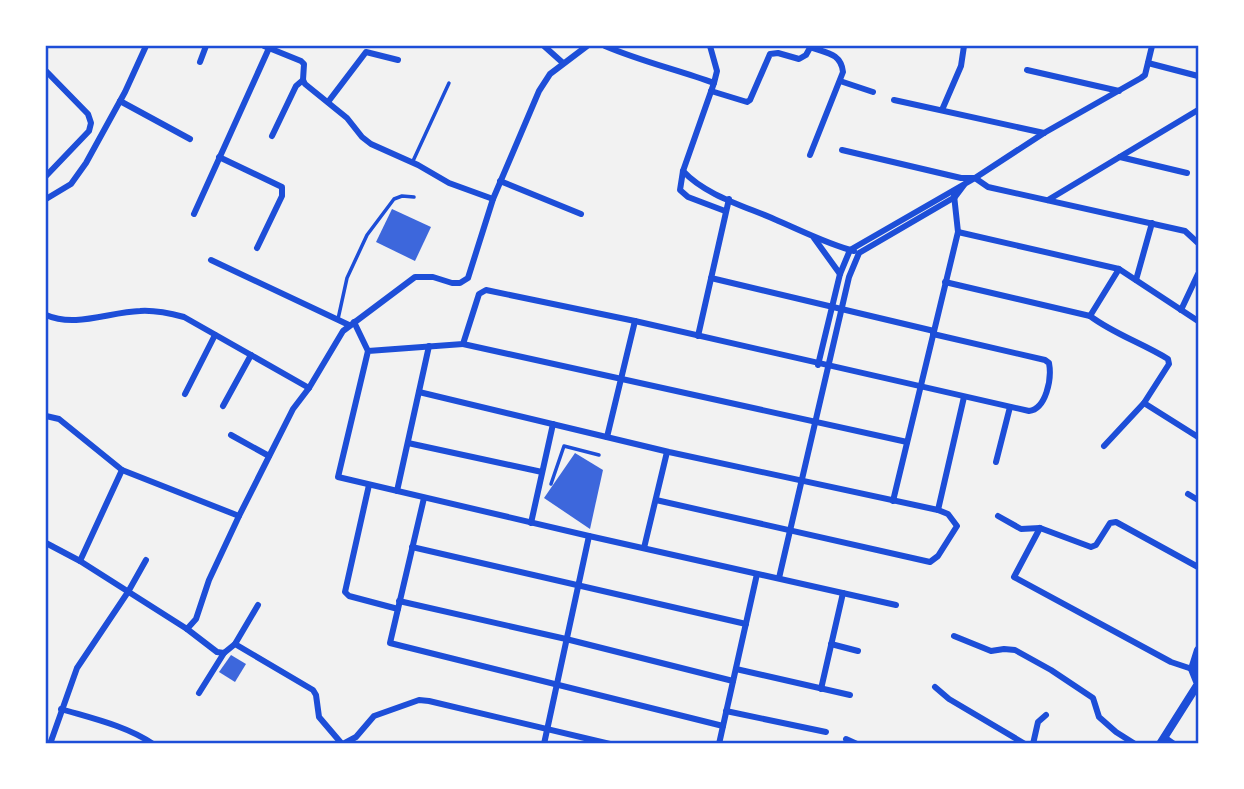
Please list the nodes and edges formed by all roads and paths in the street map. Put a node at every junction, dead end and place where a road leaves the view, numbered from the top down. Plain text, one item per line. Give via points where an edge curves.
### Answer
1 (146, 46) edge
2 (206, 46) edge
3 (267, 46) edge
4 (544, 46) edge
5 (587, 46) edge
6 (605, 46) edge
7 (710, 46) edge
8 (810, 46) edge
9 (964, 46) edge
10 (1152, 46) edge
11 (398, 60) dead end
12 (200, 62) dead end
13 (563, 63) junction
14 (1148, 63) junction
15 (1027, 70) dead end
16 (46, 71) edge
17 (1199, 76) edge
18 (303, 80) junction
19 (840, 81) junction
20 (449, 83) dead end
21 (713, 87) junction
22 (1119, 91) junction
23 (873, 92) dead end
24 (894, 100) dead end
25 (120, 101) junction
26 (328, 102) junction
27 (942, 110) junction
28 (1199, 110) edge
29 (1044, 133) junction
30 (272, 136) dead end
31 (190, 139) dead end
32 (842, 150) dead end
33 (810, 155) dead end
34 (219, 157) junction
35 (1120, 157) junction
36 (412, 163) junction
37 (683, 171) junction
38 (1187, 173) dead end
39 (46, 176) edge
40 (975, 178) junction
41 (500, 181) junction
42 (954, 193) junction
43 (414, 197) dead end
44 (492, 198) junction
45 (46, 199) edge
46 (729, 199) junction
47 (1048, 200) junction
48 (725, 211) junction
49 (194, 214) dead end
50 (581, 214) dead end
51 (1152, 223) junction
52 (958, 232) junction
53 (813, 236) junction
54 (1199, 243) edge
55 (257, 248) dead end
56 (850, 250) junction
57 (859, 253) junction
58 (212, 260) dead end
59 (1119, 269) junction
60 (840, 274) junction
61 (1199, 274) edge
62 (849, 277) junction
63 (711, 278) junction
64 (1136, 281) junction
65 (944, 282) junction
66 (833, 307) junction
67 (841, 309) junction
68 (1181, 310) junction
69 (46, 315) edge
70 (1090, 316) junction
71 (338, 319) junction
72 (635, 321) junction
73 (1199, 321) edge
74 (351, 324) junction
75 (933, 332) junction
76 (215, 335) junction
77 (698, 336) junction
78 (463, 345) junction
79 (429, 346) junction
80 (368, 351) junction
81 (251, 355) junction
82 (818, 365) junction
83 (827, 367) junction
84 (621, 380) junction
85 (920, 387) junction
86 (309, 388) junction
87 (419, 392) junction
88 (185, 394) dead end
89 (964, 397) junction
90 (1144, 403) junction
91 (223, 406) dead end
92 (1010, 407) junction
93 (46, 416) edge
94 (814, 423) junction
95 (553, 424) junction
96 (231, 435) dead end
97 (607, 437) junction
98 (1199, 437) edge
99 (907, 442) junction
100 (408, 443) junction
101 (1104, 446) dead end
102 (667, 452) junction
103 (598, 455) dead end
104 (269, 456) junction
105 (545, 462) junction
106 (996, 462) dead end
107 (557, 464) junction
108 (122, 470) junction
109 (542, 472) junction
110 (801, 481) junction
111 (551, 484) dead end
112 (369, 485) junction
113 (397, 491) junction
114 (1188, 494) dead end
115 (424, 498) junction
116 (656, 500) junction
117 (1199, 500) edge
118 (893, 501) junction
119 (938, 510) junction
120 (239, 516) junction
121 (998, 516) dead end
122 (531, 523) junction
123 (1040, 528) junction
124 (790, 530) junction
125 (589, 537) junction
126 (46, 543) edge
127 (412, 547) junction
128 (644, 548) junction
129 (145, 560) dead end
130 (80, 561) junction
131 (1199, 567) edge
132 (757, 574) junction
133 (779, 578) junction
134 (578, 584) junction
135 (128, 593) junction
136 (843, 593) junction
137 (258, 605) dead end
138 (399, 605) junction
139 (896, 605) dead end
140 (746, 624) junction
141 (187, 629) junction
142 (954, 636) dead end
143 (566, 639) junction
144 (235, 644) junction
145 (831, 644) junction
146 (1199, 650) edge
147 (858, 652) dead end
148 (224, 653) junction
149 (736, 669) junction
150 (1192, 669) junction
151 (733, 681) junction
152 (1198, 684) edge
153 (556, 686) junction
154 (935, 687) dead end
155 (821, 689) junction
156 (199, 693) dead end
157 (850, 695) dead end
158 (61, 709) junction
159 (726, 711) junction
160 (1046, 715) dead end
161 (723, 726) junction
162 (547, 729) junction
163 (826, 732) dead end
164 (846, 739) dead end
165 (1162, 740) edge
166 (50, 744) edge
167 (153, 744) edge
168 (342, 744) edge
169 (544, 744) edge
170 (610, 744) edge
171 (719, 744) edge
172 (857, 744) edge
173 (927, 744) edge
174 (934, 744) edge
175 (1025, 744) edge
176 (1034, 744) edge
177 (1135, 744) edge
178 (1174, 744) edge

1 - 25 street
2 - 12 street
3 - 18 street via 301,61
3 - 34 street
4 - 13 street
5 - 13 street
6 - 21 street via 673,68
7 - 21 street via 716,71
8 - 19 street via 840,59
8 - 21 street via 799,59 770,54 747,102
9 - 27 street via 961,66
10 - 14 street
11 - 26 street via 366,52
13 - 41 street via 539,91
14 - 17 street
14 - 22 street via 1145,75
15 - 22 street
16 - 39 street via 88,114 91,123 89,131
18 - 26 street
18 - 30 street
19 - 23 street
19 - 33 street
20 - 36 lane
21 - 37 street
22 - 29 street
24 - 27 street
25 - 31 street
25 - 45 street via 71,184
26 - 36 street via 371,144
27 - 29 street
28 - 35 street
29 - 40 street
32 - 40 street
34 - 49 street
34 - 55 street via 282,187
35 - 38 street
35 - 47 street
36 - 44 street
37 - 46 street via 692,182
37 - 48 street via 680,190
40 - 42 street
40 - 47 street via 988,187
41 - 44 street
41 - 50 street
42 - 52 street
42 - 56 street
42 - 57 street
43 - 71 lane via 394,200 367,235 347,278
44 - 74 street via 468,278 452,283 433,276 415,277
46 - 48 street
46 - 53 street
47 - 51 street
48 - 63 street
51 - 54 street via 1185,231
51 - 64 street
52 - 59 street
52 - 65 street
53 - 56 street
53 - 60 street
56 - 57 street
56 - 60 street
57 - 62 street
58 - 71 street
59 - 64 street
59 - 70 street
60 - 62 street
60 - 66 street
61 - 68 street
62 - 67 street
63 - 66 street
63 - 77 street
64 - 68 street
65 - 70 street
65 - 75 street
66 - 67 street
66 - 82 street
67 - 75 street
67 - 83 street
68 - 73 street
69 - 76 street via 68,320 162,312 184,317
70 - 90 street via 1168,359 1168,368
71 - 74 street
72 - 77 street
72 - 78 street via 486,290 479,294
72 - 84 street
74 - 80 street
74 - 86 street via 336,340
75 - 85 street
75 - 92 street via 1049,363 1041,405 1029,411
76 - 81 street
76 - 88 street
77 - 82 street
78 - 79 street
78 - 84 street
79 - 80 street
79 - 87 street
80 - 112 street via 338,477
81 - 86 street
81 - 91 street
82 - 83 street
83 - 85 street
83 - 94 street
84 - 94 street
84 - 97 street
85 - 89 street
85 - 99 street
86 - 104 street via 293,408
87 - 95 street
87 - 100 street
89 - 92 street
89 - 119 street
90 - 98 street
90 - 101 street
92 - 106 street
93 - 108 street via 59,419
94 - 99 street
94 - 110 street
95 - 97 street
95 - 105 street
96 - 104 street
97 - 102 street
99 - 118 street
100 - 109 street
100 - 113 street
102 - 110 street
102 - 116 street
103 - 107 lane via 564,446
104 - 120 street
105 - 107 lane
105 - 109 street
107 - 111 lane
108 - 120 street
108 - 130 street
109 - 122 street
110 - 118 street
110 - 124 street
112 - 113 street
112 - 138 street via 345,592
113 - 115 street
114 - 117 street
115 - 122 street
115 - 127 street
116 - 124 street
116 - 128 street
118 - 119 street
119 - 124 street via 957,526 930,562
120 - 141 street via 196,619
121 - 123 street via 1021,528
122 - 125 street
123 - 131 street via 1091,547 1110,523 1116,522
123 - 150 street via 1014,577
124 - 133 street
125 - 128 street
125 - 134 street
126 - 130 street
127 - 134 street
127 - 138 street
128 - 132 street
129 - 135 street
130 - 135 street
132 - 133 street
132 - 140 street
133 - 136 street
134 - 140 street
134 - 143 street
135 - 141 street
135 - 158 street via 77,668
136 - 139 street
136 - 145 street
137 - 144 street
138 - 143 street
138 - 153 street via 390,643
140 - 149 street
141 - 148 street
142 - 177 street via 991,651 1015,650 1051,670 1093,698 1099,717
143 - 151 street
143 - 153 street
144 - 148 street
144 - 168 street via 313,690 319,717
145 - 147 street
145 - 155 street
146 - 150 street
148 - 156 street
149 - 151 street
149 - 155 street
150 - 152 street
151 - 159 street
152 - 165 street
153 - 161 street
153 - 162 street
154 - 175 street
155 - 157 street
158 - 166 street
158 - 167 street
159 - 161 street
159 - 163 street
160 - 176 street via 1038,722
161 - 171 street
162 - 168 street via 419,700 374,716 356,737
162 - 169 street
162 - 170 street
164 - 172 street
165 - 178 street
173 - 174 street

